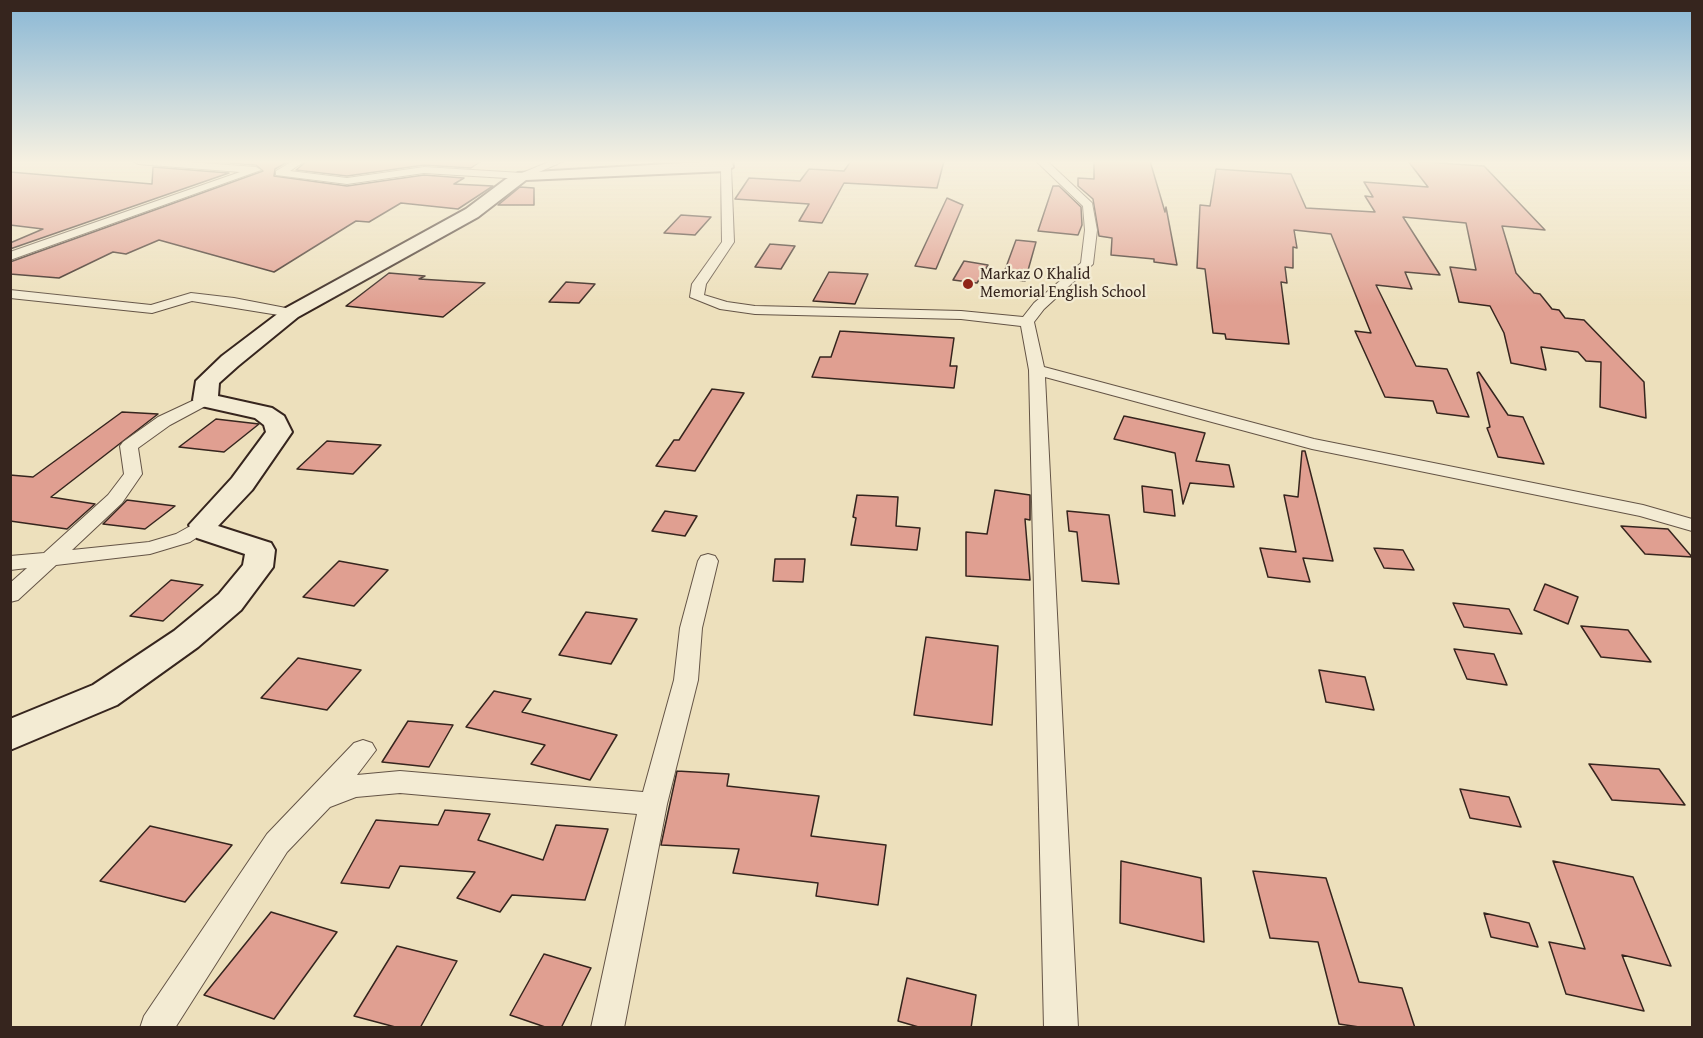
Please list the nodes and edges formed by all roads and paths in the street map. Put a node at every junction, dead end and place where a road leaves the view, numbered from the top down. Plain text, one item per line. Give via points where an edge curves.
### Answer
1 (143, 209) edge
2 (476, 209) edge
3 (727, 209) edge
4 (1089, 209) edge
5 (10, 256) edge
6 (10, 294) edge
7 (291, 313) junction
8 (1027, 322) junction
9 (1037, 370) junction
10 (205, 400) junction
11 (203, 525) junction
12 (1692, 525) edge
13 (52, 558) junction
14 (708, 561) dead end
15 (10, 563) edge
16 (10, 595) edge
17 (10, 735) edge
18 (363, 750) dead end
19 (653, 804) junction
20 (295, 824) junction
21 (156, 1028) edge
22 (607, 1028) edge
23 (1061, 1028) edge

1 - 5 street
2 - 7 main road
3 - 8 street via 728,242 699,284 697,297 755,310 961,315
4 - 8 street via 1091,230 1087,264 1039,306
6 - 7 street via 152,309 191,297
7 - 10 main road via 208,381
8 - 9 street
9 - 12 street via 1312,444 1632,509
9 - 23 street
10 - 11 main road via 263,413 275,421 279,432 242,483
10 - 13 street via 164,421 129,446 133,474 116,499
11 - 13 street via 183,538 150,548
11 - 17 main road via 207,532 260,550 258,567 230,602 186,639 105,695
13 - 15 street
13 - 16 street
14 - 19 street via 691,628 686,680
18 - 20 street
19 - 20 street via 400,782 355,786 320,799
19 - 22 street
20 - 21 street via 277,843

